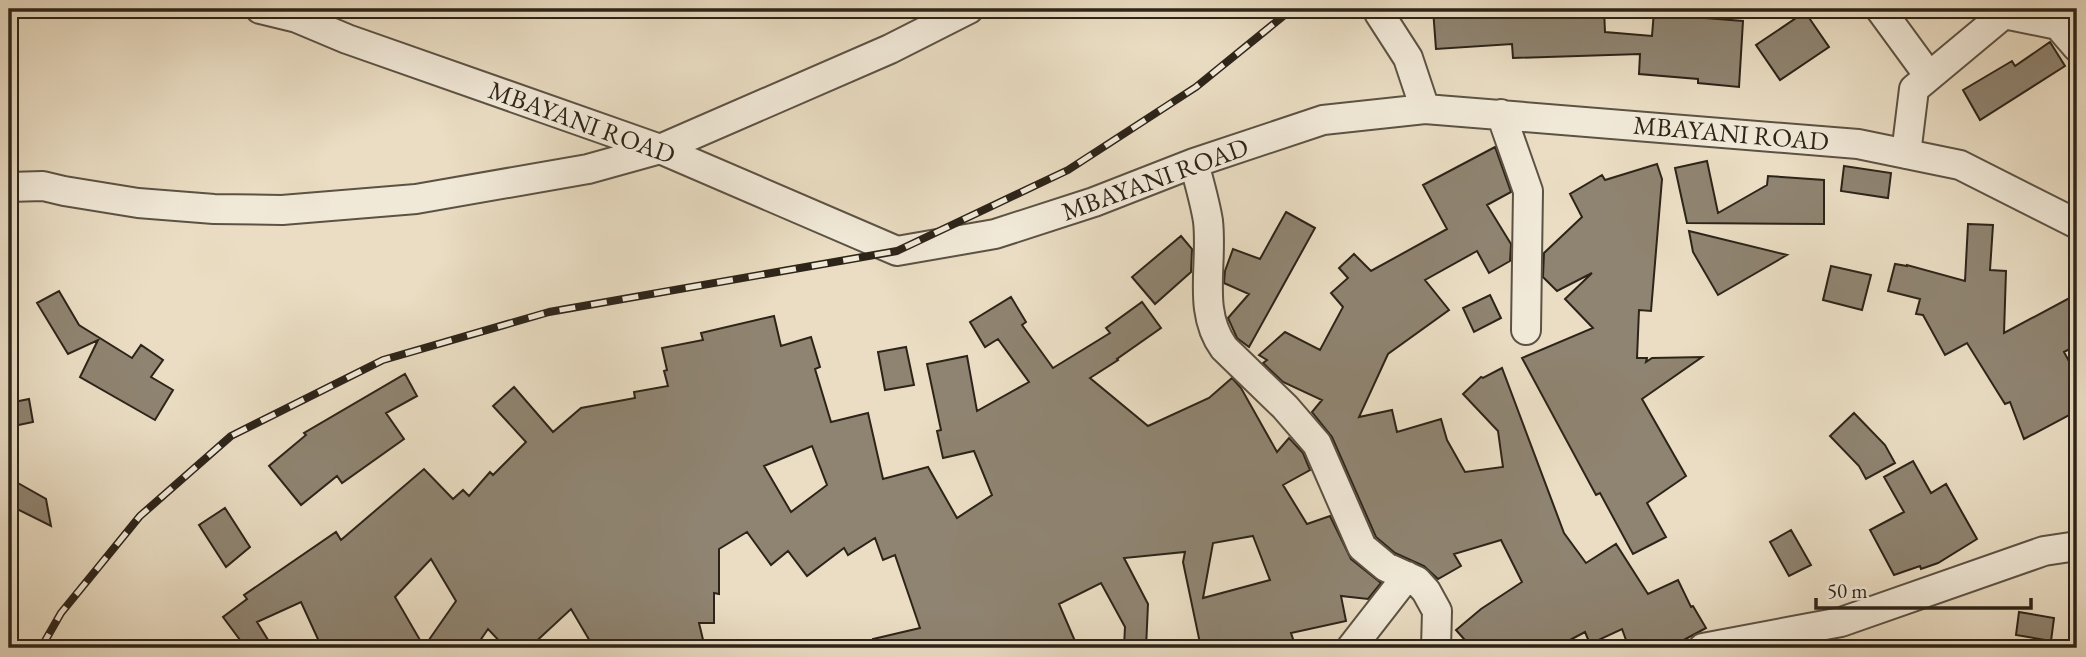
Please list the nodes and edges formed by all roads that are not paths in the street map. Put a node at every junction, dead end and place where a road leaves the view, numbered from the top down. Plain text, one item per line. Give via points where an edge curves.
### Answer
1 (260, 9) edge
2 (969, 9) edge
3 (1380, 9) edge
4 (1880, 9) edge
5 (2074, 38) edge
6 (1929, 76) junction
7 (1425, 109) junction
8 (1501, 114) junction
9 (660, 149) junction
10 (1906, 154) junction
11 (1194, 163) junction
12 (9, 187) edge
13 (2077, 224) edge
14 (1526, 330) dead end
15 (2077, 546) edge
16 (1407, 576) junction
17 (1351, 648) edge
18 (1436, 648) edge
19 (1703, 648) edge

1 - 9 street, MBAYANI ROAD via 297,18
2 - 9 street via 890,49
3 - 7 street via 1408,58
4 - 6 street
5 - 6 street via 2058,25 2004,15
6 - 10 street via 1914,89
7 - 8 street, MBAYANI ROAD
7 - 11 street, MBAYANI ROAD via 1323,120
8 - 10 street, MBAYANI ROAD via 1858,144
8 - 14 street via 1528,191
9 - 11 street, MBAYANI ROAD via 897,251 995,234
9 - 12 street via 588,169 416,199 282,210 138,203 43,186
10 - 13 street, MBAYANI ROAD via 1960,165
11 - 16 street via 1208,221 1208,315 1213,333 1317,444 1362,547 1386,567
15 - 19 street via 2044,551 1841,622
16 - 17 street
16 - 18 street via 1426,591 1437,611

